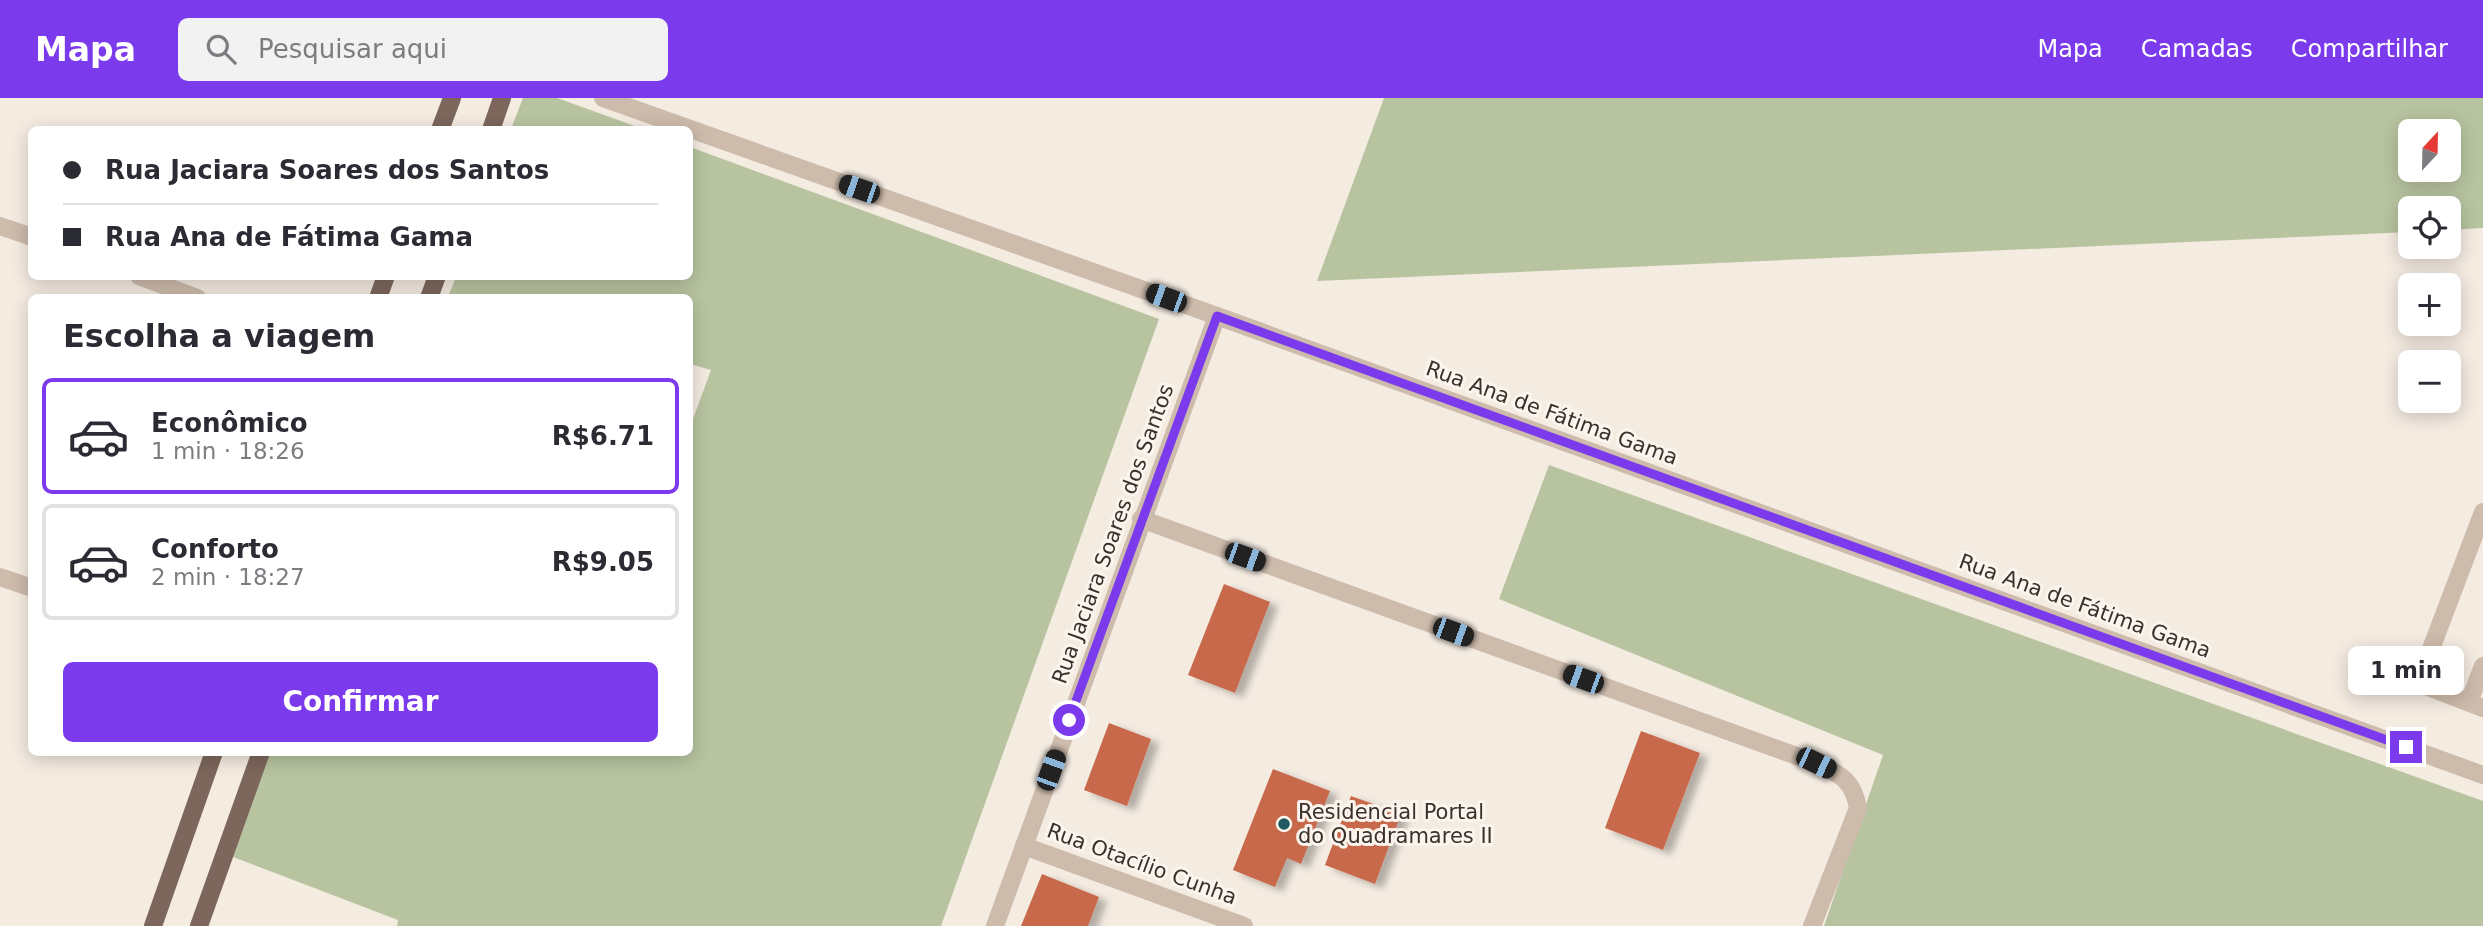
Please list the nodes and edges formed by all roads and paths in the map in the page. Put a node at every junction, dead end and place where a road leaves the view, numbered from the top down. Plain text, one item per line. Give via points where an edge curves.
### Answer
1 (452, 98) edge
2 (502, 98) edge
3 (603, 98) edge
4 (442, 126) edge
5 (492, 126) edge
6 (682, 126) edge
7 (693, 130) edge
8 (0, 226) edge
9 (28, 236) edge
10 (150, 280) edge
11 (186, 294) edge
12 (1217, 316) junction
13 (2483, 512) edge
14 (1141, 519) junction
15 (0, 577) edge
16 (28, 587) edge
17 (2483, 666) edge
18 (2476, 705) edge
19 (213, 756) edge
20 (260, 756) edge
21 (2483, 775) edge
22 (1024, 846) junction
23 (153, 926) edge
24 (199, 926) edge
25 (995, 926) edge
26 (1244, 926) edge
27 (1812, 926) edge

1 - 4 main road
2 - 5 main road
3 - 6 street, Rua Ana de Fátima Gama
7 - 12 street, Rua Ana de Fátima Gama
8 - 9 street
10 - 11 street
12 - 14 street, Rua Jaciara Soares dos Santos
12 - 21 street, Rua Ana de Fátima Gama
13 - 18 street via 2418,683
14 - 22 street, Rua Jaciara Soares dos Santos
14 - 27 street via 1835,772 1855,793 1858,808
15 - 16 street
17 - 18 street
19 - 23 main road
20 - 24 main road
22 - 25 street, Rua Jaciara Soares dos Santos
22 - 26 street, Rua Otacílio Cunha

